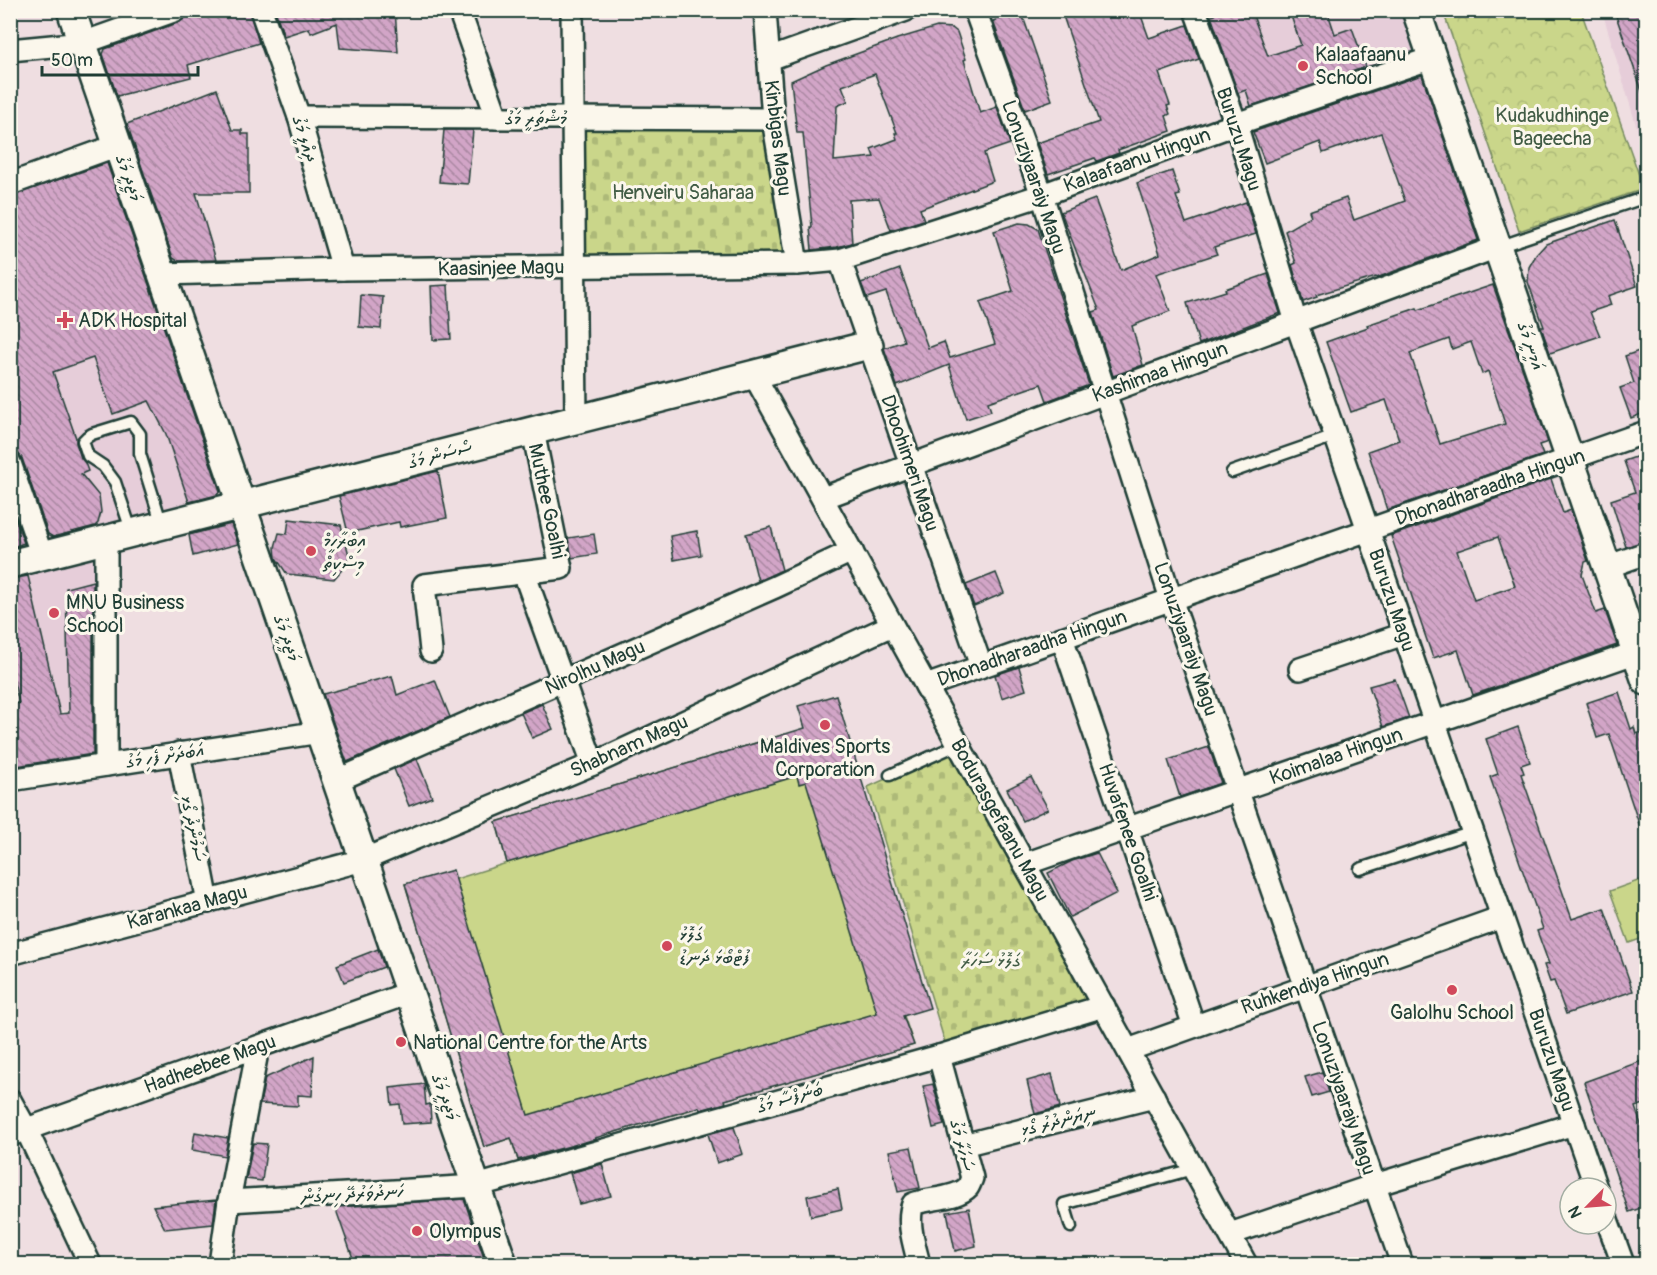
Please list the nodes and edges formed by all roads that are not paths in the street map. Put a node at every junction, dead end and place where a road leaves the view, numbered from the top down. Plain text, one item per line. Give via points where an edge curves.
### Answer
1 (71, 10) edge
2 (176, 10) edge
3 (261, 10) edge
4 (459, 10) edge
5 (572, 10) edge
6 (765, 10) edge
7 (906, 10) edge
8 (975, 10) edge
9 (1195, 10) edge
10 (1416, 10) edge
11 (83, 43) junction
12 (10, 50) edge
13 (1432, 58) junction
14 (769, 59) junction
15 (299, 117) junction
16 (497, 118) junction
17 (572, 118) junction
18 (773, 119) junction
19 (1236, 124) junction
20 (118, 146) junction
21 (10, 184) edge
22 (1041, 195) junction
23 (1647, 197) edge
24 (1497, 247) junction
25 (840, 260) junction
26 (797, 264) junction
27 (576, 267) junction
28 (343, 269) junction
29 (162, 274) junction
30 (1296, 322) junction
31 (869, 345) junction
32 (754, 375) junction
33 (1105, 393) junction
34 (576, 420) junction
35 (533, 431) junction
36 (1647, 432) edge
37 (1335, 436) junction
38 (1570, 459) junction
39 (10, 463) edge
40 (911, 465) junction
41 (1232, 472) dead end
42 (823, 498) junction
43 (241, 505) junction
44 (162, 525) junction
45 (1368, 530) junction
46 (132, 533) junction
47 (106, 540) junction
48 (852, 551) junction
49 (1647, 553) edge
50 (42, 556) junction
51 (10, 564) edge
52 (1607, 567) junction
53 (524, 573) junction
54 (1171, 599) junction
55 (892, 625) junction
56 (1404, 634) junction
57 (1062, 638) junction
58 (431, 651) dead end
59 (1642, 651) edge
60 (981, 666) junction
61 (1300, 669) dead end
62 (562, 681) junction
63 (1647, 681) edge
64 (926, 686) junction
65 (1434, 722) junction
66 (320, 732) junction
67 (959, 744) junction
68 (179, 753) junction
69 (592, 764) junction
70 (106, 765) junction
71 (890, 774) dead end
72 (10, 780) edge
73 (336, 781) junction
74 (1238, 790) junction
75 (1127, 829) junction
76 (1473, 832) junction
77 (363, 860) junction
78 (1025, 864) junction
79 (1360, 869) dead end
80 (208, 902) junction
81 (1502, 917) junction
82 (10, 954) edge
83 (1306, 987) junction
84 (409, 993) junction
85 (1104, 1006) junction
86 (1194, 1026) junction
87 (258, 1047) junction
88 (1128, 1050) junction
89 (939, 1056) junction
90 (1154, 1097) junction
91 (10, 1100) edge
92 (1574, 1124) junction
93 (18, 1132) edge
94 (963, 1145) junction
95 (1194, 1169) junction
96 (1592, 1176) edge
97 (1375, 1185) junction
98 (476, 1186) junction
99 (229, 1202) junction
100 (1071, 1227) dead end
101 (1230, 1234) junction
102 (1613, 1236) edge
103 (90, 1264) edge
104 (220, 1264) edge
105 (503, 1264) edge
106 (919, 1264) edge
107 (1246, 1264) edge
108 (1402, 1264) edge
109 (1623, 1264) edge

1 - 11 street, މަޖީދީ މަގު
2 - 11 street
3 - 15 street, ދިއްލީ މަގު
4 - 16 street
5 - 17 street
6 - 14 street, Kinbigas Magu
7 - 14 street
8 - 22 street, Lonuziyaaraiy Magu
9 - 19 street, Buruzu Magu
10 - 13 street, އަމީނީ މަގު
11 - 12 street
11 - 20 street, މަޖީދީ މަގު
13 - 19 street, Kalaafaanu Hingun
13 - 24 street, އަމީނީ މަގު
14 - 18 street, Kinbigas Magu
15 - 16 street, މުޝްތަރީ މަގު
15 - 28 street, ދިއްލީ މަގު
16 - 17 street, މުޝްތަރީ މަގު
17 - 18 street, މުޝްތަރީ މަގު
17 - 27 street
18 - 26 street, Kinbigas Magu
19 - 22 street, Kalaafaanu Hingun
19 - 30 street, Buruzu Magu
20 - 21 street
20 - 29 street, މަޖީދީ މަގު
22 - 25 street, Kalaafaanu Hingun
22 - 33 street, Lonuziyaaraiy Magu
23 - 24 lane
24 - 30 street, Kashimaa Hingun
24 - 38 street, އަމީނީ މަގު
25 - 26 street, Kaasinjee Magu
25 - 31 street, Dhoohimeri Magu
26 - 27 street, Kaasinjee Magu
27 - 28 street, Kaasinjee Magu
27 - 34 street
28 - 29 street, Kaasinjee Magu
29 - 43 street, މަޖީދީ މަގު
30 - 33 street, Kashimaa Hingun
30 - 37 street, Buruzu Magu
31 - 32 street, ސޯސަން މަގު
31 - 40 street, Dhoohimeri Magu
32 - 34 street, ސޯސަން މަގު
32 - 42 street, Bodurasgefaanu Magu
33 - 40 street, Kashimaa Hingun
33 - 54 street, Lonuziyaaraiy Magu
34 - 35 street, ސޯސަން މަގު
35 - 43 street, ސޯސަން މަގު
35 - 53 street, Muthee Goalhi via 561,568
36 - 38 street, Dhonadharaadha Hingun
37 - 41 lane
37 - 45 street, Buruzu Magu
38 - 45 street, Dhonadharaadha Hingun
38 - 52 street, އަމީނީ މަގު
39 - 50 street
40 - 42 street, Kashimaa Hingun
40 - 60 street, Dhoohimeri Magu
42 - 48 street, Bodurasgefaanu Magu
43 - 44 street, ސޯސަން މަގު
43 - 66 street, މަޖީދީ މަގު
44 - 46 street, ސޯސަން މަގު
44 - 46 lane via 140,454 140,434 131,422 92,434 83,441 88,456 103,466 115,482
45 - 54 street, Dhonadharaadha Hingun
45 - 56 street, Buruzu Magu
46 - 47 street, ސޯސަން މަގު
47 - 50 street, ސޯސަން މަގު
47 - 70 street
48 - 55 street, Bodurasgefaanu Magu
48 - 62 street, Nirolhu Magu
49 - 52 street
50 - 51 street, ސޯސަން މަގު
52 - 59 street, އަމީނީ މަގު
53 - 58 street, Muthee Goalhi via 424,585
53 - 62 street, Muthee Goalhi
54 - 57 street, Dhonadharaadha Hingun
54 - 74 street, Lonuziyaaraiy Magu
55 - 64 street, Bodurasgefaanu Magu
55 - 69 street, Shabnam Magu
56 - 61 street
56 - 65 street, Buruzu Magu
57 - 60 street, Dhonadharaadha Hingun
57 - 75 street, Huvafenee Goalhi
59 - 63 street, އަމީނީ މަގު
59 - 65 street, Koimalaa Hingun
60 - 64 street, Dhonadharaadha Hingun
62 - 69 street, Muthee Goalhi
62 - 73 street, Nirolhu Magu
64 - 67 street, Bodurasgefaanu Magu
65 - 74 street, Koimalaa Hingun
65 - 76 street, Buruzu Magu
66 - 68 street, އަބަދަށް ފެހި މަގު
66 - 73 street, މަޖީދީ މަގު
67 - 71 lane
67 - 78 street, Bodurasgefaanu Magu
68 - 70 street, އަބަދަށް ފެހި މަގު
68 - 80 street, ސަމުންދު ގޯޅި
69 - 77 street, Shabnam Magu
70 - 72 street, އަބަދަށް ފެހި މަގު
73 - 77 street, މަޖީދީ މަގު
74 - 75 street, Koimalaa Hingun
74 - 83 street, Lonuziyaaraiy Magu
75 - 78 street, Koimalaa Hingun
75 - 86 street, Huvafenee Goalhi
76 - 79 lane
76 - 81 street, Buruzu Magu
77 - 80 street, Karankaa Magu
77 - 84 street, މަޖީދީ މަގު
78 - 85 street, Bodurasgefaanu Magu
80 - 82 street, Karankaa Magu
81 - 83 street, Ruhkendiya Hingun
81 - 92 street, Buruzu Magu
83 - 86 street, Ruhkendiya Hingun
83 - 97 street, Lonuziyaaraiy Magu
84 - 87 street, Hadheebee Magu
84 - 98 street, މަޖީދީ މަގު
85 - 88 street, Bodurasgefaanu Magu
85 - 89 street, ބަނަފްސާ މަގު
86 - 88 street, Ruhkendiya Hingun
87 - 93 street, Hadheebee Magu
87 - 99 street
88 - 90 street, Bodurasgefaanu Magu
89 - 94 street, ސަހަރާ މަގު
89 - 98 street, ބަނަފްސާ މަގު
90 - 94 street, ނިޔަންދުރު ގޯޅި
90 - 95 street, Bodurasgefaanu Magu
91 - 93 street
92 - 96 street, Buruzu Magu
92 - 97 street
93 - 103 street
94 - 106 street, ސަހަރާ މަގު via 972,1178 968,1187 959,1193 913,1204 911,1222
95 - 100 lane via 1064,1204
95 - 101 street, Bodurasgefaanu Magu
97 - 101 street
97 - 108 street, Lonuziyaaraiy Magu
98 - 99 street, ހަނދުވަރުދޭ ހިނގުން
98 - 105 street, މަޖީދީ މަގު
99 - 104 street
101 - 107 street, Bodurasgefaanu Magu
102 - 109 street

